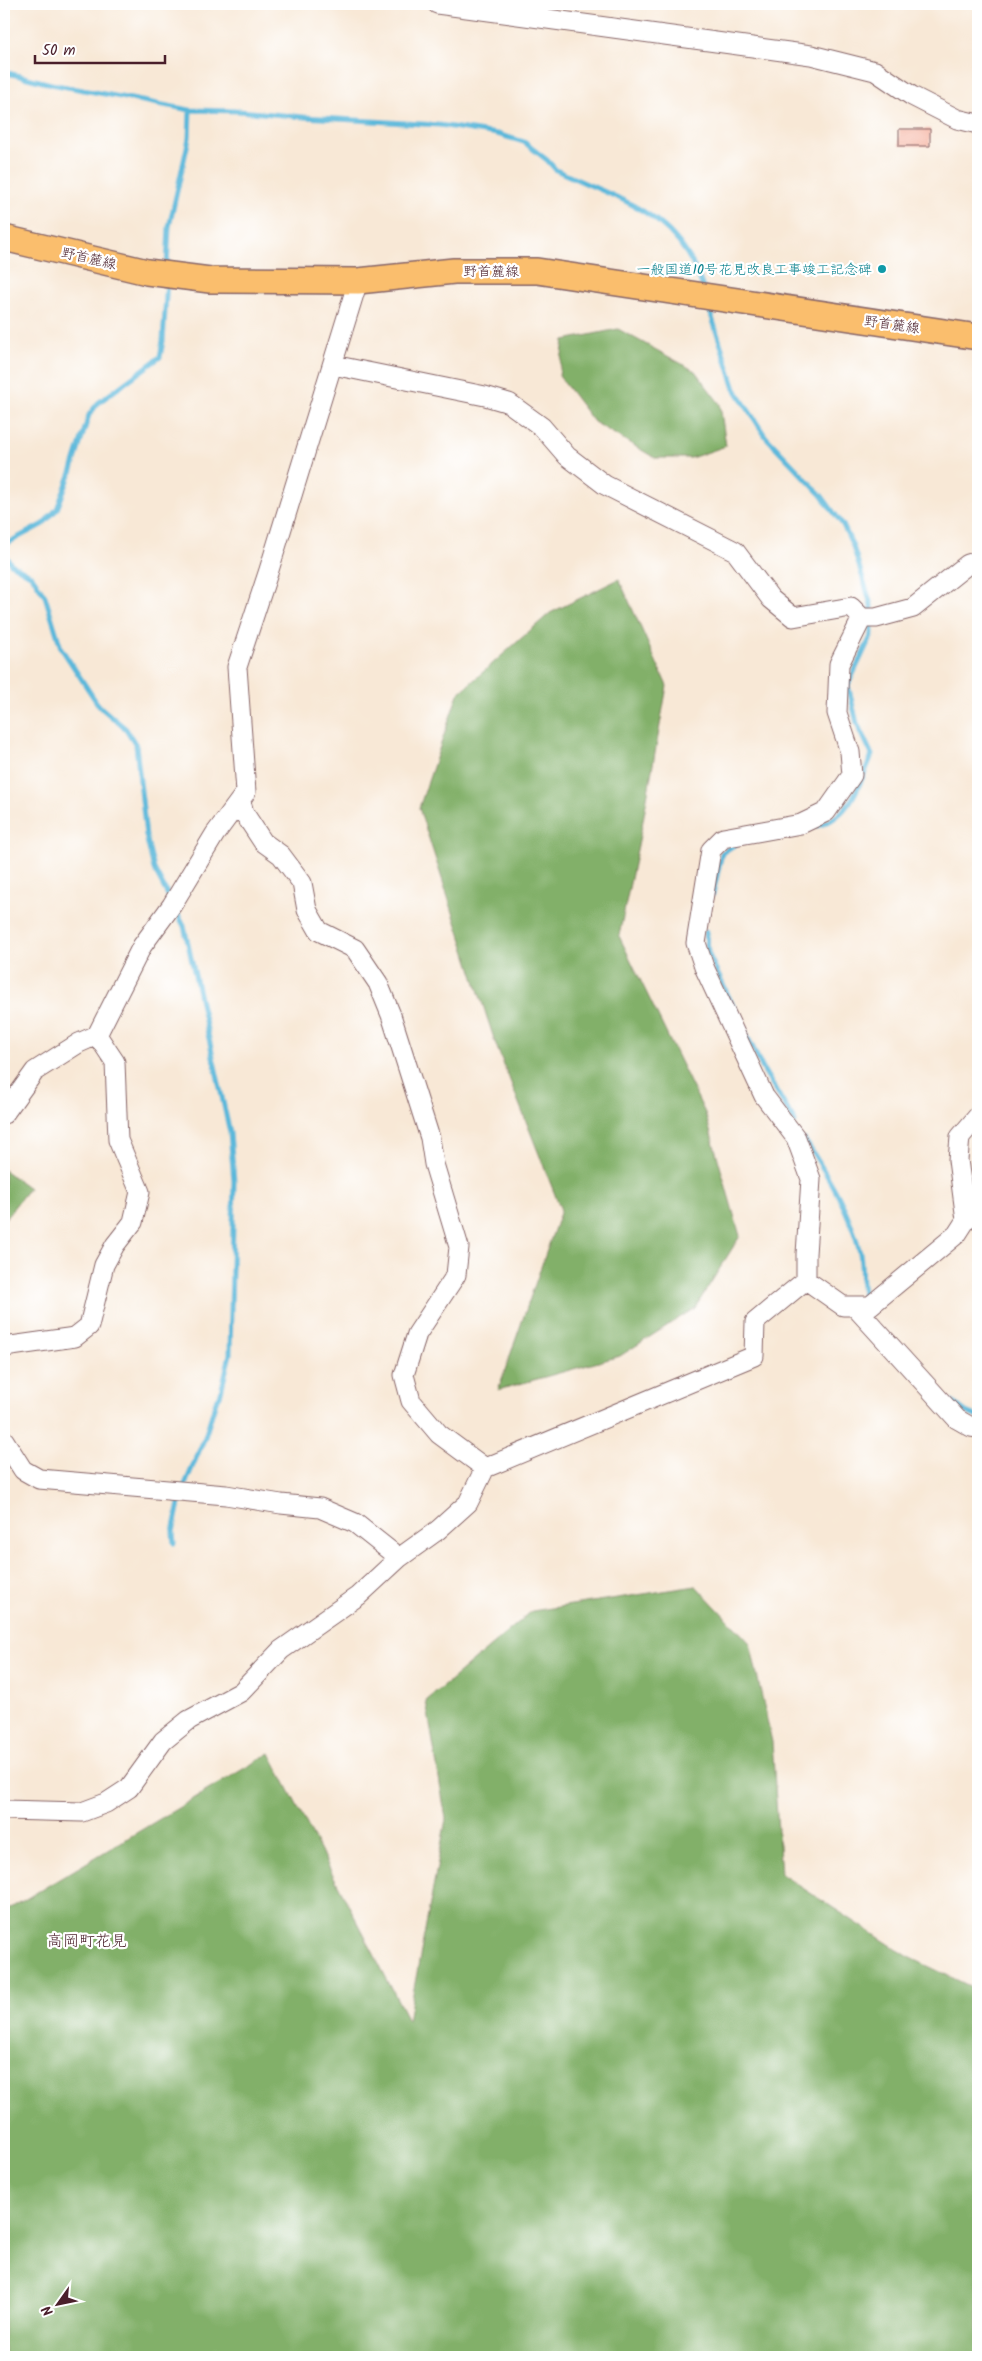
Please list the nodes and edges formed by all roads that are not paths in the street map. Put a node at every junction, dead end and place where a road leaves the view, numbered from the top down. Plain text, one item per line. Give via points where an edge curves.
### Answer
1 (437, 4) edge
2 (978, 124) edge
3 (4, 238) edge
4 (358, 281) junction
5 (978, 337) edge
6 (333, 365) junction
7 (978, 561) edge
8 (862, 618) junction
9 (241, 802) junction
10 (97, 1035) junction
11 (4, 1114) edge
12 (978, 1116) edge
13 (806, 1280) junction
14 (856, 1308) junction
15 (4, 1347) edge
16 (978, 1428) edge
17 (4, 1440) edge
18 (485, 1468) junction
19 (399, 1558) junction
20 (4, 1810) edge

1 - 2 street via 811,55 875,71 912,96 957,119
3 - 4 main road, 野首麓線 via 147,272 210,280
4 - 5 main road, 野首麓線 via 454,271 537,271
4 - 6 street
6 - 8 street via 485,396 509,404 542,427 567,456 605,485 735,551 770,599 793,617 851,607
6 - 9 street via 237,666 246,792
7 - 8 street via 968,564 913,608 876,618
8 - 13 street via 839,664 838,713 850,752 852,775 826,812 800,824 723,838 711,850 696,944 764,1096 796,1138 811,1179
9 - 10 street via 142,946
9 - 18 street via 244,813 263,842 281,855 302,883 307,910 320,931 355,949 378,983 391,1015 430,1138 434,1164 459,1247 456,1275 418,1334 404,1375 411,1401 439,1434
10 - 11 street via 35,1072
10 - 15 street via 115,1062 118,1140 140,1192 133,1222 104,1265 89,1326 75,1337
12 - 14 street via 960,1137 958,1160 966,1220 957,1234 870,1306
13 - 14 street via 843,1306
13 - 18 street via 755,1322 754,1356
14 - 16 street via 957,1419
17 - 19 street via 23,1470 39,1479 226,1495 320,1508 355,1523
18 - 19 street via 468,1503
19 - 20 street via 358,1596 281,1650 241,1692 189,1720 162,1741 129,1788 82,1812

